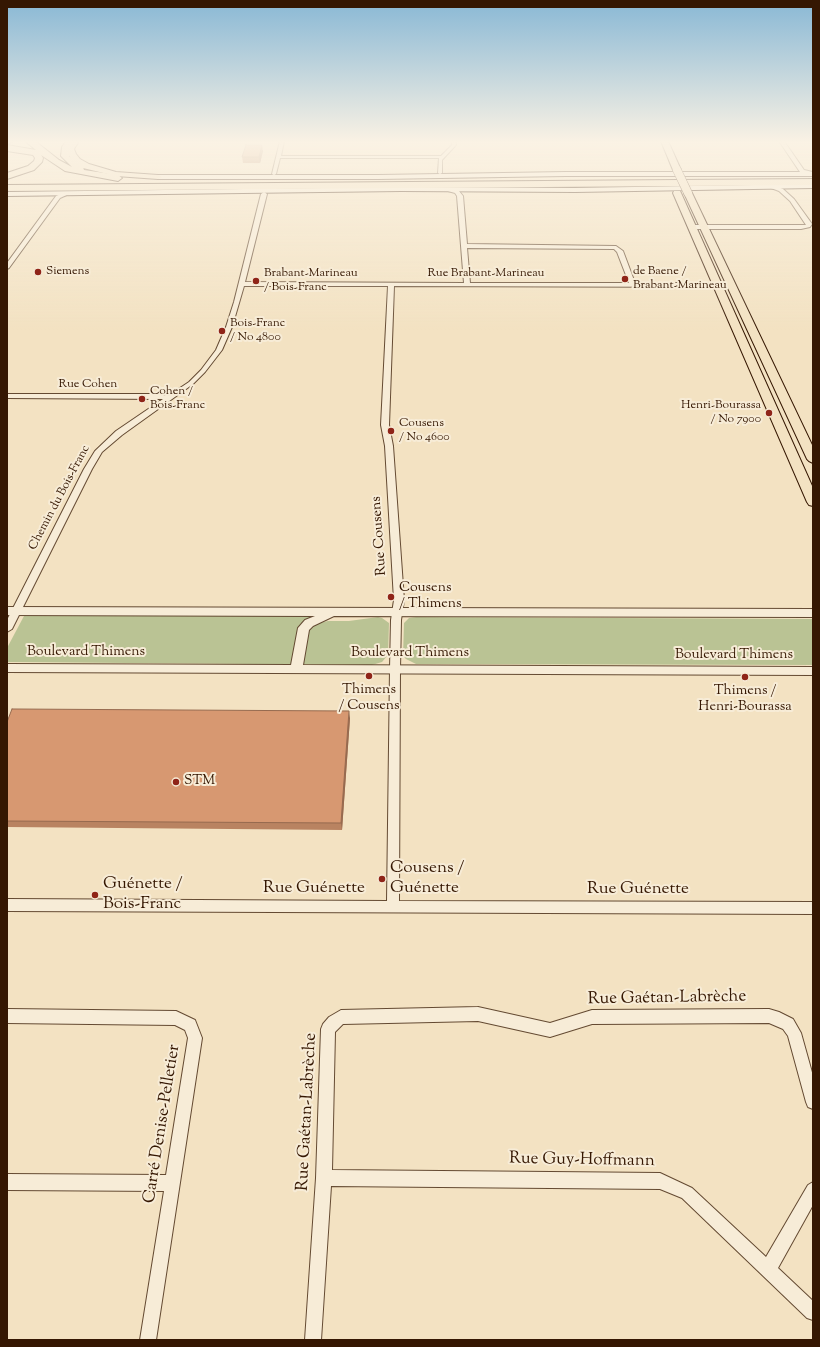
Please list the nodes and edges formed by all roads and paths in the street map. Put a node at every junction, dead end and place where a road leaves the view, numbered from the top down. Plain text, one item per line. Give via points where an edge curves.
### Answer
1 (50, 204) edge
2 (262, 204) edge
3 (461, 204) edge
4 (682, 204) edge
5 (693, 204) edge
6 (795, 204) edge
7 (704, 227) junction
8 (692, 228) junction
9 (464, 246) junction
10 (7, 267) edge
11 (242, 284) junction
12 (467, 284) junction
13 (391, 285) junction
14 (633, 285) junction
15 (718, 285) junction
16 (731, 285) junction
17 (7, 396) edge
18 (170, 398) junction
19 (813, 459) edge
20 (813, 502) edge
21 (12, 611) edge
22 (332, 612) junction
23 (398, 612) junction
24 (813, 613) edge
25 (7, 629) edge
26 (7, 668) edge
27 (296, 669) junction
28 (395, 669) junction
29 (813, 671) edge
30 (7, 904) edge
31 (393, 906) junction
32 (813, 908) edge
33 (7, 1016) edge
34 (813, 1102) edge
35 (324, 1178) junction
36 (7, 1182) edge
37 (171, 1183) junction
38 (813, 1190) edge
39 (768, 1269) junction
40 (813, 1312) edge
41 (148, 1340) edge
42 (313, 1340) edge

1 - 10 street
2 - 11 street, Chemin du Bois-Franc
3 - 9 street
4 - 8 main road
5 - 7 main road, bridge
6 - 7 street via 808,226
7 - 8 street
7 - 16 main road
8 - 15 main road
9 - 12 street
9 - 14 street via 609,246 620,251
11 - 13 street, Rue Brabant-Marineau
11 - 18 street, Chemin du Bois-Franc via 229,327 214,357 194,380
12 - 13 street, Rue Brabant-Marineau
12 - 14 street, Rue Brabant-Marineau
13 - 23 street, Rue Cousens via 385,425
14 - 15 street, Rue Brabant-Marineau
15 - 16 street, Rue Brabant-Marineau
15 - 20 main road
16 - 19 main road
17 - 18 street, Rue Cohen
18 - 21 street, Chemin du Bois-Franc via 119,433 97,454
21 - 22 street
21 - 25 street, Chemin du Bois-Franc
22 - 23 street
22 - 27 street via 304,628
23 - 24 street
23 - 28 street, Rue Cousens
26 - 27 street, Boulevard Thimens
27 - 28 street, Boulevard Thimens
28 - 29 street, Boulevard Thimens
28 - 31 street, Rue Cousens
30 - 31 street, Rue Guénette
31 - 32 street, Rue Guénette
33 - 37 street, Carré Denise-Pelletier via 176,1018 190,1025 195,1038
34 - 35 street, Rue Gaétan-Labrèche via 794,1033 788,1024 769,1016 592,1017 550,1030 478,1014 342,1017 328,1029
35 - 39 street, Rue Guy-Hoffmann via 660,1180 687,1193
35 - 42 street, Rue Gaétan-Labrèche
36 - 37 street
37 - 41 street, Carré Denise-Pelletier
38 - 39 street
39 - 40 street, Rue Guy-Hoffmann

